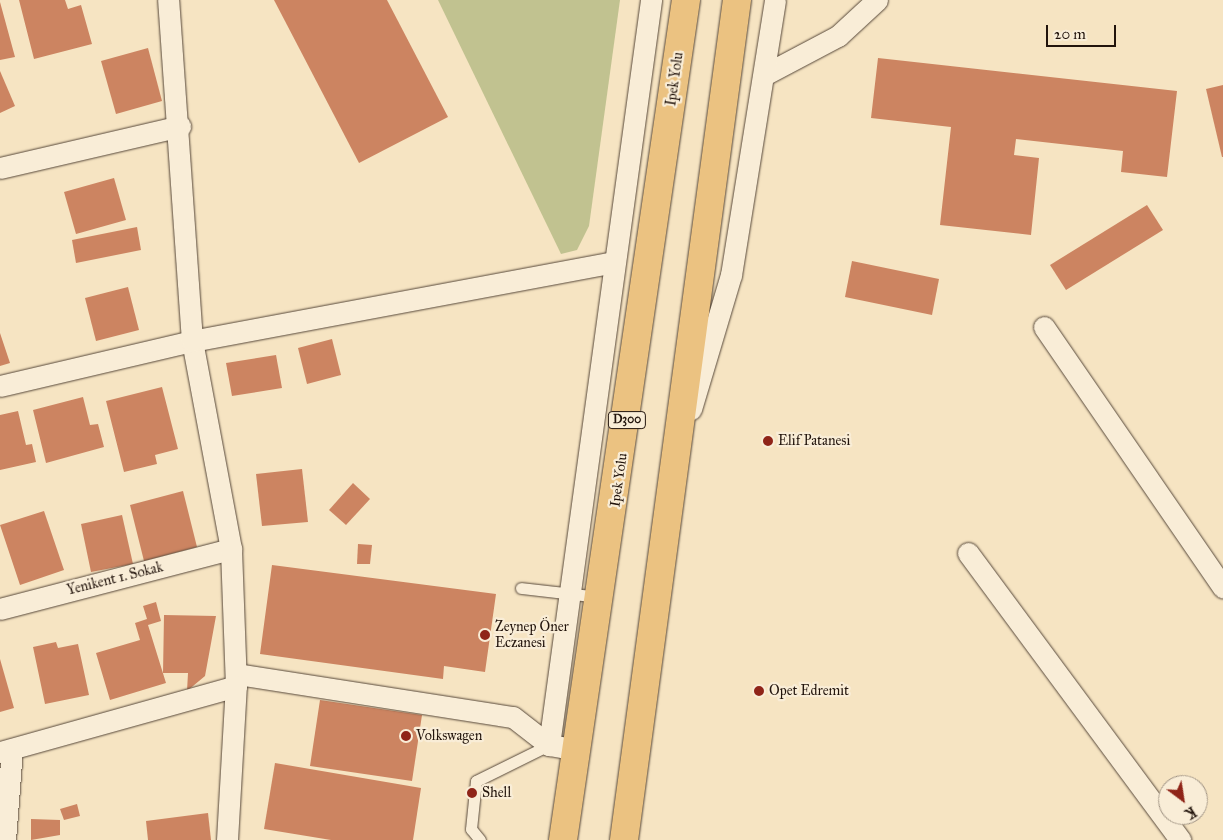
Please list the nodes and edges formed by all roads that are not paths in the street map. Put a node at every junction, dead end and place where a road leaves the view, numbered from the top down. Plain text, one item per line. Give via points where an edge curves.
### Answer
1 (168, 0) edge
2 (650, 0) edge
3 (686, 0) edge
4 (737, 0) edge
5 (775, 0) edge
6 (877, 0) edge
7 (764, 75) junction
8 (180, 126) junction
9 (0, 168) edge
10 (613, 262) junction
11 (1044, 327) dead end
12 (192, 341) junction
13 (0, 386) edge
14 (674, 466) junction
15 (231, 549) junction
16 (968, 553) dead end
17 (1223, 586) edge
18 (521, 588) dead end
19 (571, 596) junction
20 (602, 597) junction
21 (0, 608) edge
22 (237, 680) junction
23 (549, 745) junction
24 (577, 749) junction
25 (4, 754) edge
26 (5, 840) edge
27 (227, 840) edge
28 (480, 840) edge
29 (563, 840) edge
30 (624, 840) edge
31 (1180, 840) edge

1 - 8 street
2 - 10 street
3 - 20 highway, Ipek Yolu / D300
4 - 14 highway
5 - 7 street
6 - 7 street via 838,36
7 - 14 street via 731,276
8 - 9 street
8 - 12 street
10 - 12 street
10 - 19 street
11 - 17 street
12 - 13 street
12 - 15 street
14 - 30 highway
15 - 21 street, Yenikent 1. Sokak
15 - 22 street
16 - 31 street
18 - 19 lane
19 - 20 lane
19 - 23 street
20 - 24 highway, Ipek Yolu / D300
22 - 23 street via 513,717
22 - 25 street
22 - 27 street
23 - 24 street
23 - 28 lane via 476,781 471,829
24 - 29 highway, Ipek Yolu / D300
25 - 26 street

